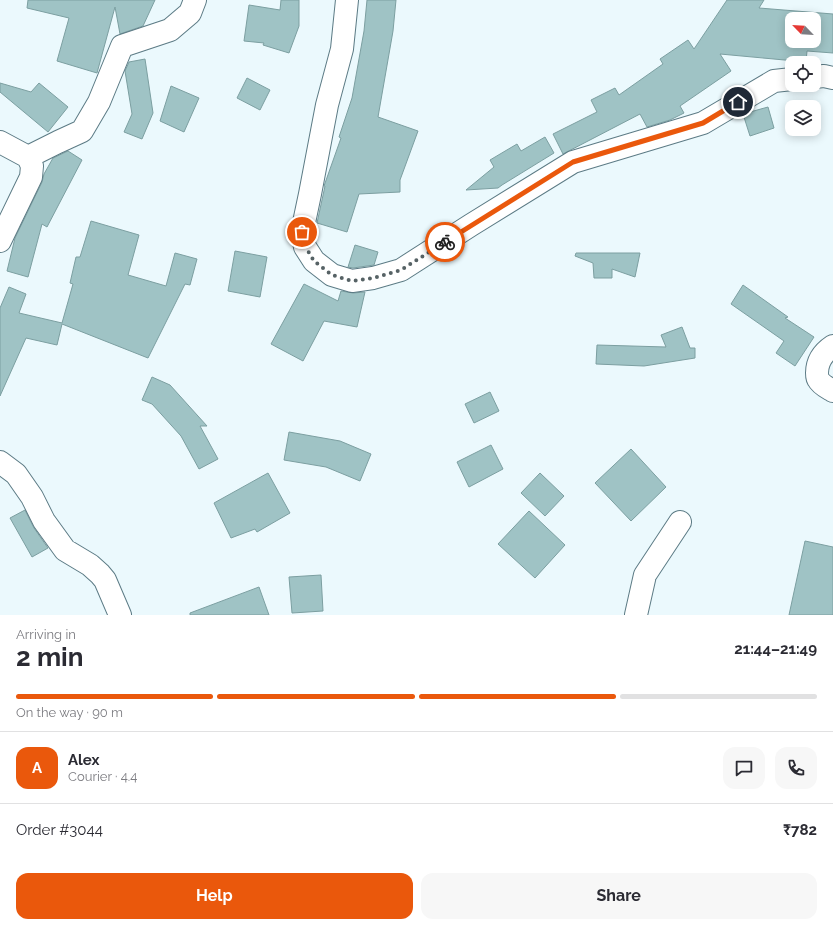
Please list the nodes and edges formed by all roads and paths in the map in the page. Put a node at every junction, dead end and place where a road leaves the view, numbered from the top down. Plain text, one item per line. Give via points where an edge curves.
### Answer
1 (195, 0) edge
2 (347, 0) edge
3 (821, 76) edge
4 (833, 78) edge
5 (785, 80) edge
6 (0, 142) edge
7 (28, 157) junction
8 (0, 241) edge
9 (833, 346) edge
10 (833, 391) edge
11 (0, 462) edge
12 (680, 522) dead end
13 (120, 615) edge
14 (636, 615) edge

1 - 7 street via 190,13 170,30 122,46 99,102 82,131
2 - 5 street via 342,49 327,104 302,232 305,246 314,261 332,275 352,281 401,270 573,162 703,123 774,81
3 - 4 street
6 - 7 street
7 - 8 street via 32,166 31,177
9 - 10 street via 821,356 817,378
11 - 13 street via 16,474 65,550 90,564 105,580
12 - 14 street via 645,575

